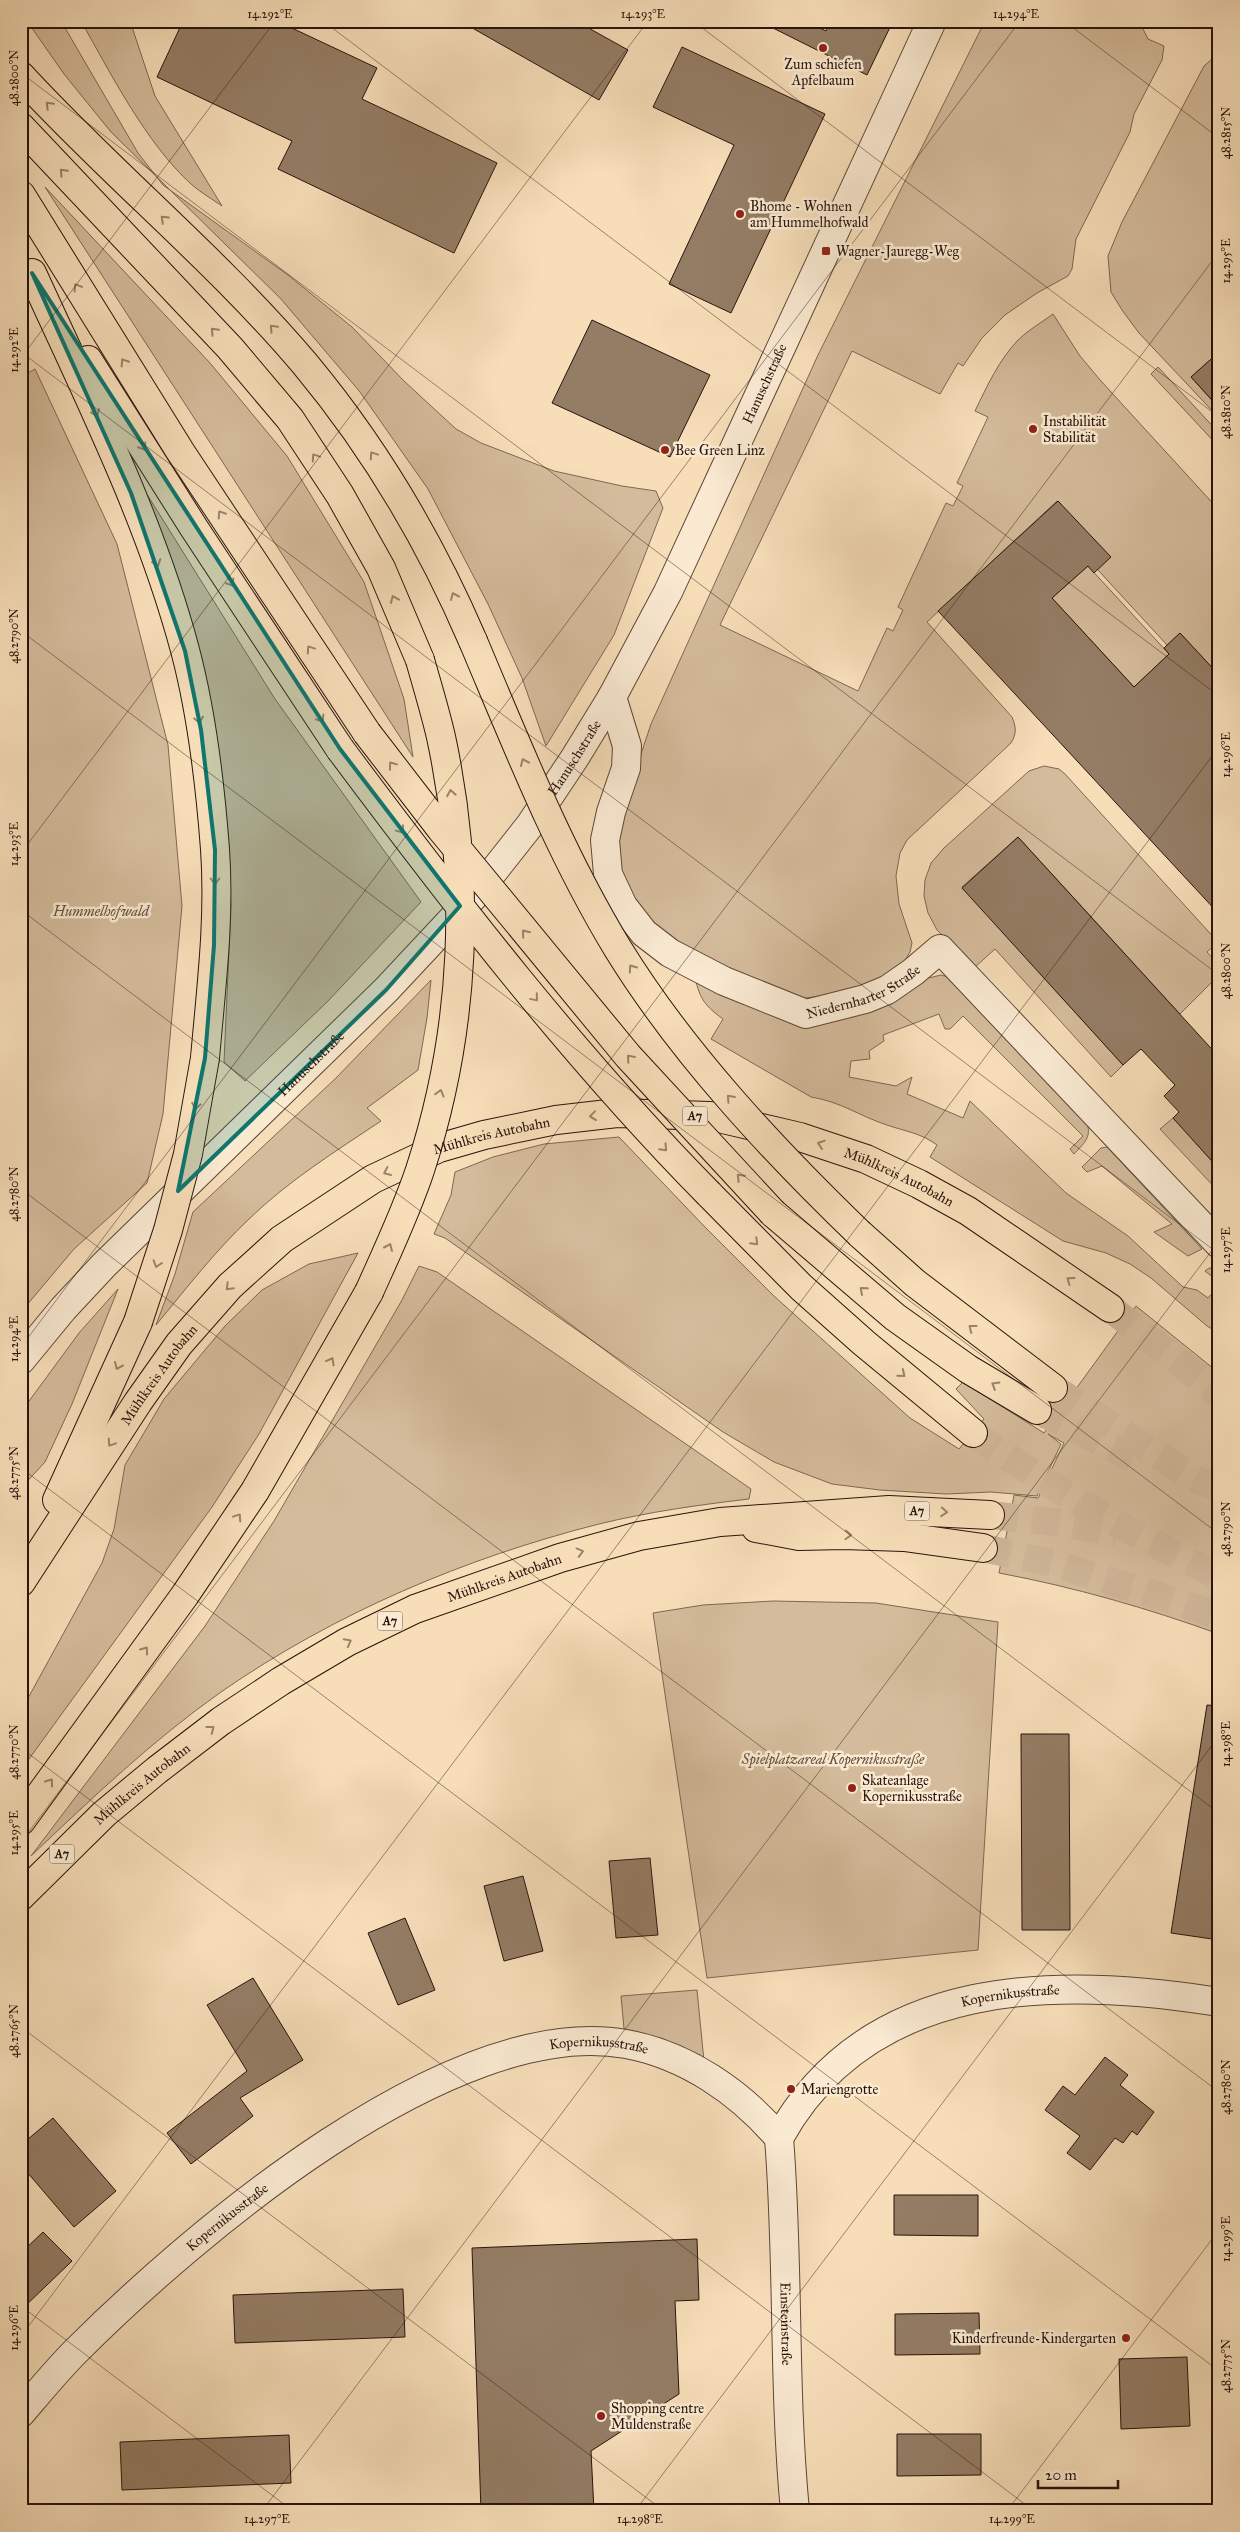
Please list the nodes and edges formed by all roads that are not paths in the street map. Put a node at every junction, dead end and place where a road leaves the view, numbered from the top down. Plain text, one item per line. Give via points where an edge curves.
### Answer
1 (932, 21) edge
2 (21, 76) edge
3 (21, 127) edge
4 (21, 195) edge
5 (27, 264) edge
6 (612, 696) junction
7 (1219, 1244) edge
8 (1110, 1308) tunnel mouth
9 (21, 1360) edge
10 (973, 1433) tunnel mouth
11 (990, 1515) tunnel mouth
12 (720, 1522) junction
13 (983, 1548) tunnel mouth
14 (25, 1575) edge
15 (21, 1821) edge
16 (21, 1896) edge
17 (1219, 2002) edge
18 (779, 2138) junction
19 (21, 2413) edge
20 (795, 2511) edge

1 - 6 street, Hanuschstraße via 709,506 668,592
2 - 4 highway, bridge via 240,294 305,364 352,423 393,485 450,586 545,812 619,950 667,1018 723,1090 860,1234 1045,1399 968,1369 894,1317 773,1213 622,1049 441,829 367,733 175,443
15 -> 3 highway, bridge via 185,1595 255,1491 369,1292 420,1169 442,1087 456,1012 460,873 441,736 420,660 381,568 340,495 290,419 230,348
5 -> 10 highway, bridge via 194,528 340,749 427,866 615,1095 709,1194 801,1287
5 -> 14 highway, bridge via 131,493 164,583 185,651 201,730 215,850 214,945 205,1058 186,1163 138,1322 69,1470
6 - 7 street, Niedernharter Straße via 627,746 626,768 605,840 608,874 622,906 644,933 670,953 724,981 806,1014 887,990 940,949
6 - 9 street, Hanuschstraße via 530,825 474,896 386,990 104,1265
8 -> 14 highway, Mühlkreis Autobahn / A7 via 1031,1253 935,1193 866,1159 800,1137 710,1116 617,1113 556,1120 484,1135 439,1148 373,1179 282,1239 230,1286 179,1344
12 -> 11 highway, Mühlkreis Autobahn / A7 via 889,1510
12 -> 13 highway via 799,1536 904,1537
16 -> 12 highway, Mühlkreis Autobahn / A7 via 104,1814 157,1770 236,1711 347,1642 415,1609 560,1558 638,1536
17 - 18 street, Kopernikusstraße via 1082,1990 1031,1991 964,2000 900,2023 852,2053 804,2100
18 - 19 street, Kopernikusstraße via 753,2110 698,2070 660,2053 625,2044 582,2042 528,2047 480,2062 387,2108 269,2184 133,2296 74,2353
18 - 20 street, Einsteinstraße

